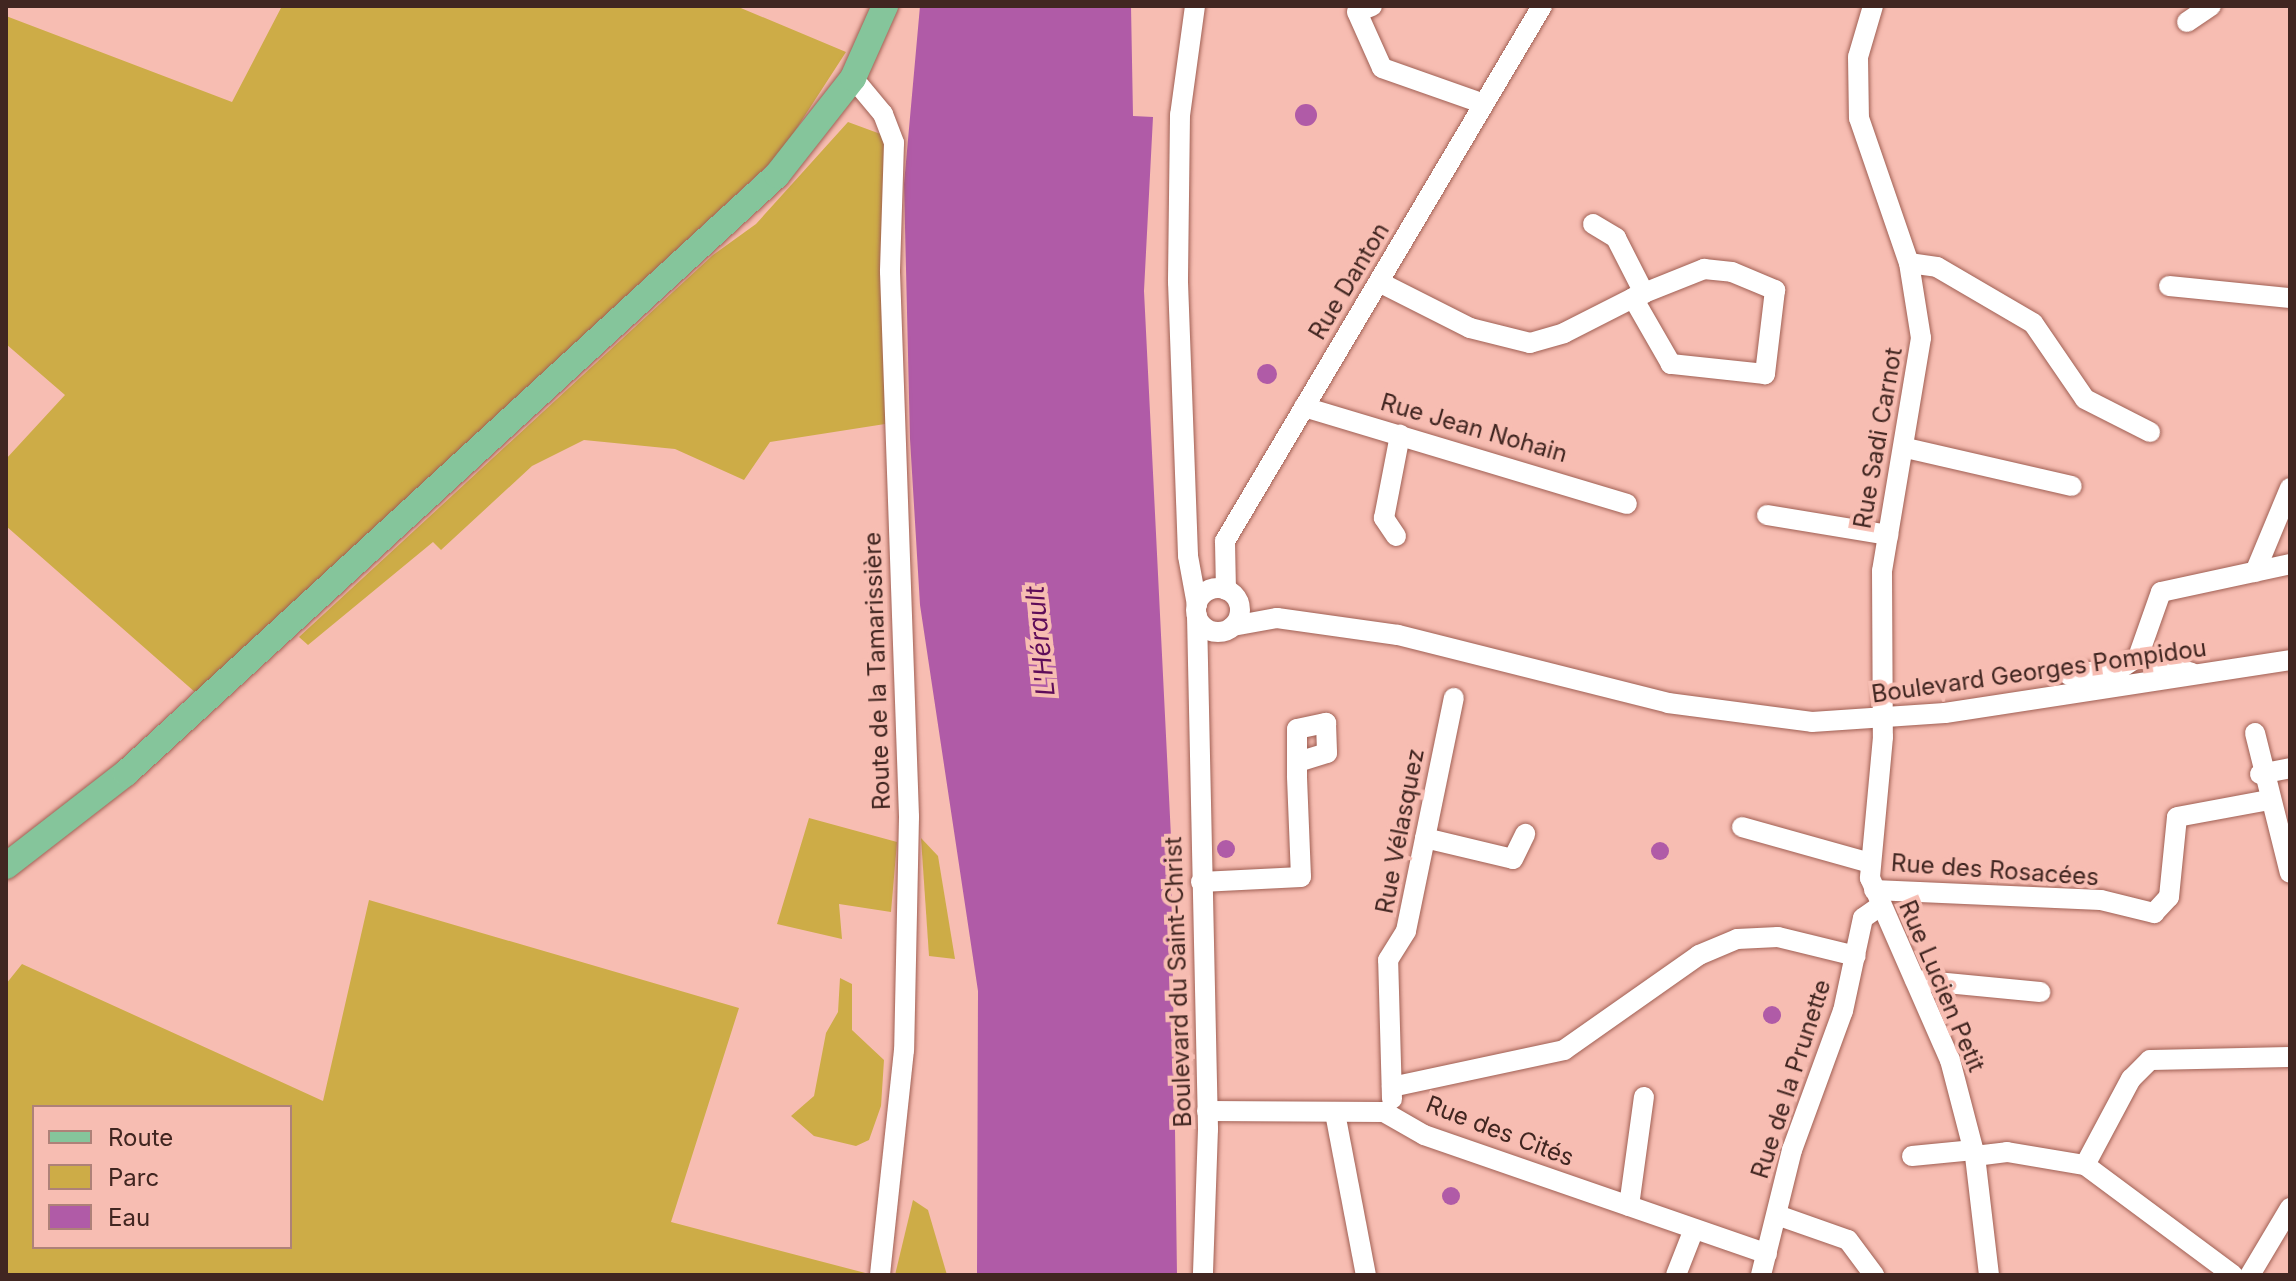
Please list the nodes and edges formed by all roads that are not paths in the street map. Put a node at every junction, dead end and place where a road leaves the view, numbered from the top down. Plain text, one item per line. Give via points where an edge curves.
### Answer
1 (885, 6) edge
2 (1195, 6) edge
3 (1372, 6) edge
4 (1542, 6) edge
5 (1873, 6) edge
6 (2211, 6) edge
7 (2187, 22) dead end
8 (853, 78) junction
9 (1484, 104) junction
10 (1593, 224) dead end
11 (1909, 263) junction
12 (1379, 282) junction
13 (2169, 286) dead end
14 (1638, 296) junction
15 (2290, 298) edge
16 (1304, 407) junction
17 (2150, 432) dead end
18 (1400, 435) junction
19 (1906, 448) junction
20 (2072, 486) dead end
21 (2290, 488) edge
22 (1627, 504) dead end
23 (1767, 515) dead end
24 (1888, 535) junction
25 (1396, 536) dead end
26 (2290, 564) edge
27 (2255, 572) junction
28 (1231, 594) junction
29 (1197, 610) junction
30 (1277, 618) junction
31 (1227, 629) junction
32 (2138, 657) junction
33 (2290, 660) edge
34 (2069, 675) dead end
35 (2207, 675) junction
36 (1197, 687) junction
37 (1454, 698) dead end
38 (1883, 719) junction
39 (2255, 733) dead end
40 (1297, 762) dead end
41 (2290, 768) edge
42 (2260, 774) junction
43 (2269, 800) junction
44 (1742, 827) dead end
45 (1525, 834) dead end
46 (1425, 838) junction
47 (1870, 863) junction
48 (6, 866) edge
49 (2290, 873) edge
50 (1201, 882) junction
51 (1877, 898) junction
52 (1856, 956) junction
53 (1915, 980) junction
54 (2040, 992) dead end
55 (2290, 1057) edge
56 (1392, 1087) junction
57 (1644, 1097) dead end
58 (1207, 1111) junction
59 (1335, 1113) junction
60 (1393, 1115) junction
61 (1974, 1153) junction
62 (1912, 1156) dead end
63 (2085, 1165) junction
64 (1629, 1206) junction
65 (2290, 1208) edge
66 (1777, 1215) junction
67 (1694, 1229) junction
68 (1767, 1254) junction
69 (880, 1275) edge
70 (1203, 1275) edge
71 (1366, 1275) edge
72 (1676, 1275) edge
73 (1761, 1275) edge
74 (1874, 1275) edge
75 (1989, 1275) edge
76 (2233, 1275) edge
77 (2250, 1275) edge

1 - 8 main road
2 - 29 street, Boulevard du Saint-Christ via 1180,115 1178,282 1188,556
3 - 9 street via 1357,12 1382,68
4 - 9 street, Rue Danton
5 - 11 street, Rue Sadi Carnot via 1858,57 1859,118
6 - 7 street
8 - 48 main road via 777,175 126,773
8 - 69 street, Route de la Tamarissière via 883,114 894,143 890,272 909,817 904,1050
9 - 12 street, Rue Danton
10 - 14 street via 1624,249
11 - 17 street via 1937,267 2033,323 2085,399
11 - 19 street, Rue Sadi Carnot via 1921,338
12 - 14 street via 1470,328 1530,343
12 - 16 street, Rue Danton
13 - 15 street
14 - 14 street via 1704,269 1775,290 1765,374 1757,378 1671,364
16 - 18 street, Rue Jean Nohain
16 - 28 street, Rue Danton via 1225,541
18 - 22 street, Rue Jean Nohain
18 - 25 street via 1384,518
19 - 20 street
19 - 24 street, Rue Sadi Carnot
21 - 27 street
23 - 24 street
24 - 38 street, Rue Sadi Carnot via 1881,589
26 - 27 street
27 - 32 street via 2161,592
28 - 29 street via 1211,589
28 - 30 street, Boulevard Georges Pompidou
28 - 31 street, Rue Danton
29 - 31 street
29 - 36 street, Boulevard du Saint-Christ
30 - 31 street, Boulevard Georges Pompidou
30 - 38 street, Boulevard Georges Pompidou via 1464,646 1668,703 1812,722
31 - 36 street, Boulevard du Saint-Christ
32 - 34 street via 2121,668
32 - 35 street via 2146,665
33 - 35 street, Boulevard Georges Pompidou
35 - 38 street, Boulevard Georges Pompidou
36 - 50 street, Boulevard du Saint-Christ
37 - 46 street, Rue Vélasquez
38 - 47 street, Rue Sadi Carnot
39 - 42 street
40 - 50 street via 1301,877
41 - 42 street
42 - 43 street
43 - 49 street
43 - 51 street, Rue des Rosacées via 2177,817 2169,897 2154,913 2101,900
44 - 47 street
45 - 46 street via 1513,859
46 - 56 street, Rue Vélasquez via 1406,931 1388,960
47 - 51 street, Rue Sadi Carnot
50 - 58 street, Boulevard du Saint-Christ
51 - 52 street, Rue de la Prunette via 1863,918
51 - 53 street, Rue Lucien Petit
52 - 56 street via 1778,937 1737,939 1699,955 1564,1050
52 - 66 street, Rue de la Prunette
53 - 54 street
53 - 61 street, Rue Lucien Petit via 1950,1060
55 - 63 street via 2150,1060 2131,1079
56 - 60 street, Rue Vélasquez
57 - 64 street
58 - 59 street, Rue des Cités
58 - 70 street, Boulevard du Saint-Christ
59 - 60 street, Rue des Cités
59 - 71 street
60 - 64 street, Rue des Cités via 1424,1135
61 - 62 street
61 - 63 street via 2007,1152
61 - 75 street, Rue Lucien Petit
63 - 76 street
64 - 67 street, Rue des Cités
65 - 77 street
66 - 68 street, Rue de la Prunette
66 - 74 street via 1848,1240
67 - 68 street, Rue des Cités
67 - 72 street
68 - 73 street, Rue de la Prunette

